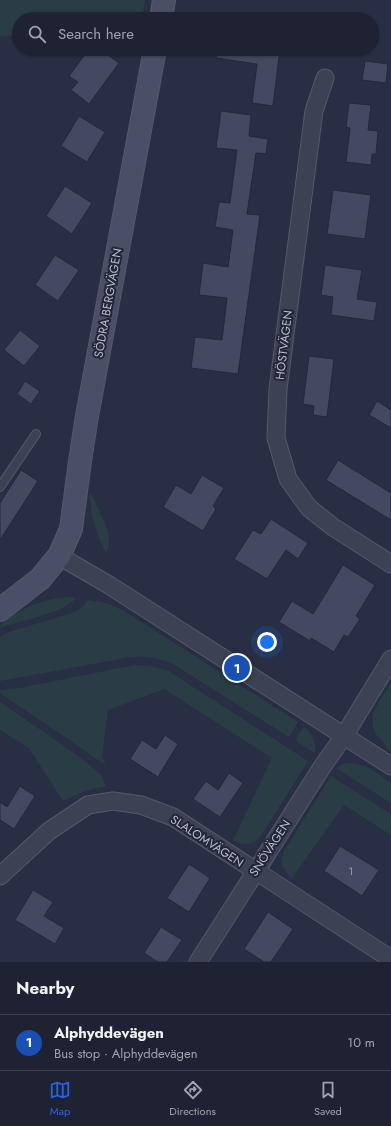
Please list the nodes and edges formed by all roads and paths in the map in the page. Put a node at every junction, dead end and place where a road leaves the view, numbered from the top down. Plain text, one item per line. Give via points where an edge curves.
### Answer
1 (164, 0) edge
2 (162, 12) edge
3 (154, 56) edge
4 (325, 78) dead end
5 (36, 434) dead end
6 (0, 488) edge
7 (59, 556) junction
8 (391, 564) edge
9 (0, 610) edge
10 (391, 659) edge
11 (344, 736) junction
12 (391, 766) edge
13 (255, 872) junction
14 (0, 876) edge
15 (391, 959) edge
16 (198, 962) edge

1 - 2 street
3 - 7 street, SÖDRA BERGVÄGEN via 88,416 71,529
4 - 8 street, HÖSTVÄGEN via 314,111 278,389 276,438 288,479 309,508 333,527
5 - 6 lane
7 - 9 street, SÖDRA BERGVÄGEN via 40,579
7 - 11 street via 109,585
10 - 11 street, SNÖVÄGEN
11 - 12 street
11 - 13 street, SNÖVÄGEN
13 - 14 street, SLALOMVÄGEN via 173,817 141,805 113,801 88,804 49,831
13 - 15 street, SLALOMVÄGEN
13 - 16 street, SNÖVÄGEN

